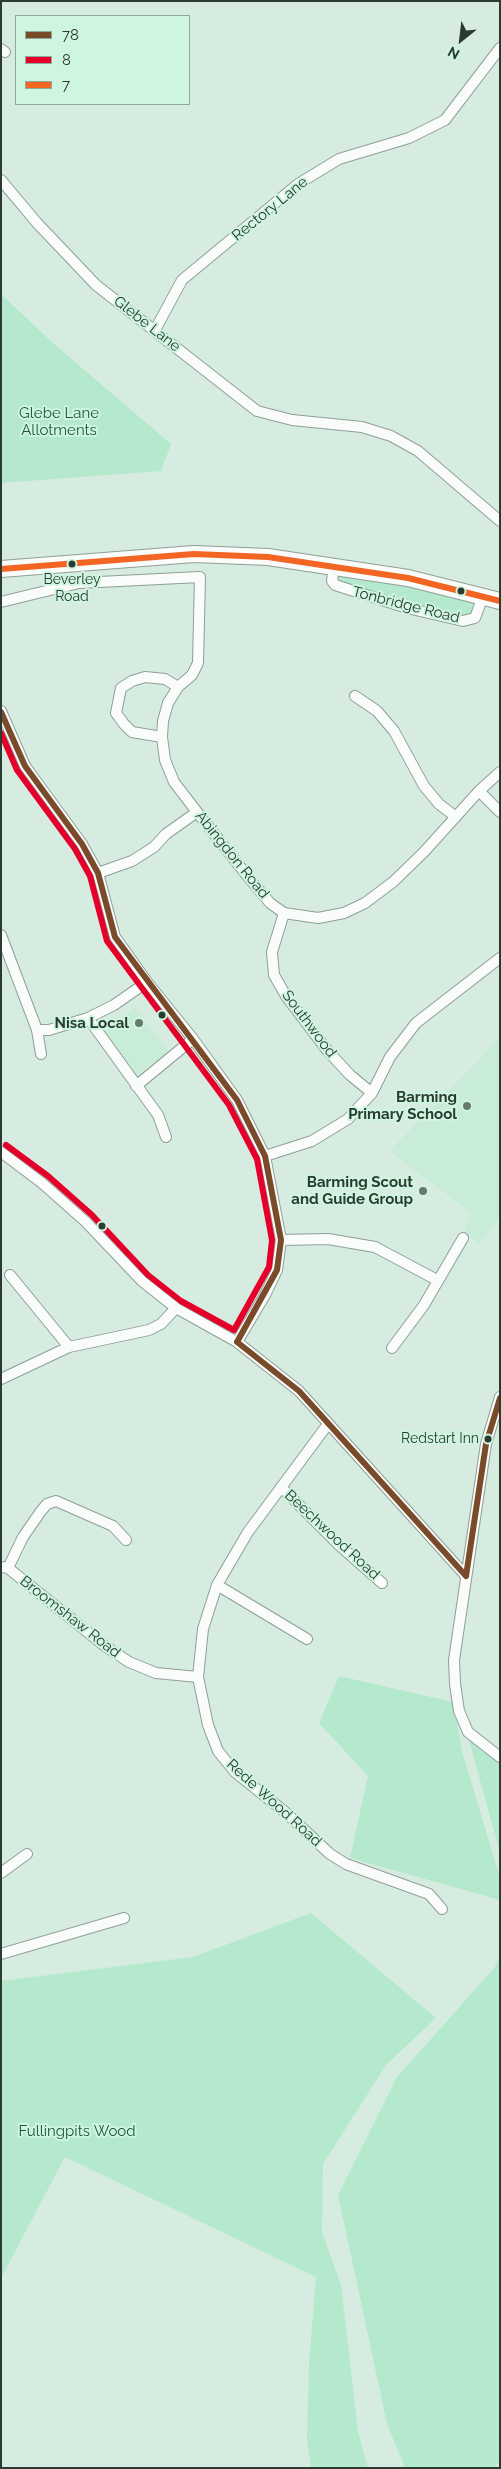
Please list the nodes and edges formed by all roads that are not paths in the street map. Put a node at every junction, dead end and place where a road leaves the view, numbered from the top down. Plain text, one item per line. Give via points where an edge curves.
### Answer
1 (500, 48) edge
2 (1, 180) edge
3 (155, 330) junction
4 (500, 521) edge
5 (334, 565) junction
6 (1, 569) edge
7 (483, 596) junction
8 (500, 601) edge
9 (1, 602) edge
10 (178, 687) junction
11 (355, 696) dead end
12 (2, 715) edge
13 (162, 737) junction
14 (500, 772) edge
15 (479, 791) junction
16 (196, 812) junction
17 (500, 812) edge
18 (456, 817) junction
19 (98, 873) junction
20 (284, 913) junction
21 (1, 935) edge
22 (500, 958) edge
23 (147, 982) junction
24 (88, 1018) junction
25 (38, 1030) junction
26 (193, 1039) junction
27 (41, 1054) dead end
28 (136, 1086) junction
29 (372, 1093) junction
30 (166, 1138) dead end
31 (1, 1152) edge
32 (265, 1156) junction
33 (464, 1235) dead end
34 (281, 1240) junction
35 (10, 1275) dead end
36 (437, 1280) junction
37 (176, 1308) junction
38 (237, 1342) junction
39 (69, 1347) junction
40 (392, 1348) dead end
41 (1, 1379) edge
42 (500, 1397) edge
43 (328, 1424) junction
44 (281, 1487) junction
45 (126, 1540) dead end
46 (4, 1567) edge
47 (466, 1576) junction
48 (382, 1583) dead end
49 (218, 1585) junction
50 (307, 1640) dead end
51 (198, 1677) junction
52 (500, 1757) edge
53 (27, 1854) dead end
54 (1, 1873) edge
55 (442, 1909) dead end
56 (124, 1918) dead end
57 (1, 1954) edge

1 - 3 street, Rectory Lane via 444,120 409,138 339,159 298,184 182,280
2 - 3 street, Glebe Lane via 96,285
3 - 4 street, Glebe Lane via 257,411 292,420 362,427 391,436 418,451
5 - 6 main road, Tonbridge Road via 268,557 194,554
5 - 7 main road, Tonbridge Road
5 - 7 street, Tonbridge Road via 332,580 335,586 463,621 475,618
7 - 8 main road, Tonbridge Road
9 - 10 street, Abingdon Road via 79,583 200,577 198,663 192,675
10 - 13 street, Abingdon Road via 166,712
10 - 13 street via 165,679 145,677 121,688 116,713 124,724 132,732
11 - 18 street via 377,711 394,731 424,786 438,804
12 - 19 street via 25,766 82,844
13 - 16 street, Abingdon Road via 165,760 174,782
14 - 15 street
15 - 17 street
15 - 18 street
16 - 19 street via 132,861
16 - 20 street, Abingdon Road via 270,903
18 - 20 street via 393,882 364,903 344,913 318,918
19 - 23 street via 115,937
20 - 29 street, Southwood via 272,952 274,974 286,996 327,1050
21 - 25 street
22 - 29 street via 416,1023 390,1057
23 - 24 street
23 - 26 street
24 - 25 street via 49,1030
24 - 28 street
25 - 27 street
26 - 28 street
26 - 32 street via 236,1100
28 - 30 street via 158,1115
29 - 32 street via 348,1119 319,1136
31 - 37 street via 86,1222 142,1281
32 - 34 street
33 - 36 street
34 - 36 street via 328,1239 375,1247
34 - 38 street via 277,1270
35 - 39 street
36 - 40 street via 424,1305
37 - 38 street
37 - 39 street via 161,1324 149,1330
38 - 43 street via 298,1391
39 - 41 street
42 - 47 street via 486,1444
43 - 44 street, Rede Wood Road
43 - 47 street
44 - 48 street, Beechwood Road
44 - 49 street, Rede Wood Road via 248,1532
45 - 46 street via 113,1526 56,1501 41,1511
46 - 51 street, Broomshaw Road via 129,1662 156,1673
47 - 52 street via 454,1660 460,1711 468,1732
49 - 50 street
49 - 51 street, Rede Wood Road via 203,1629
51 - 55 street, Rede Wood Road via 208,1725 218,1750 235,1772 330,1854 346,1864 429,1894
53 - 54 street
56 - 57 street

